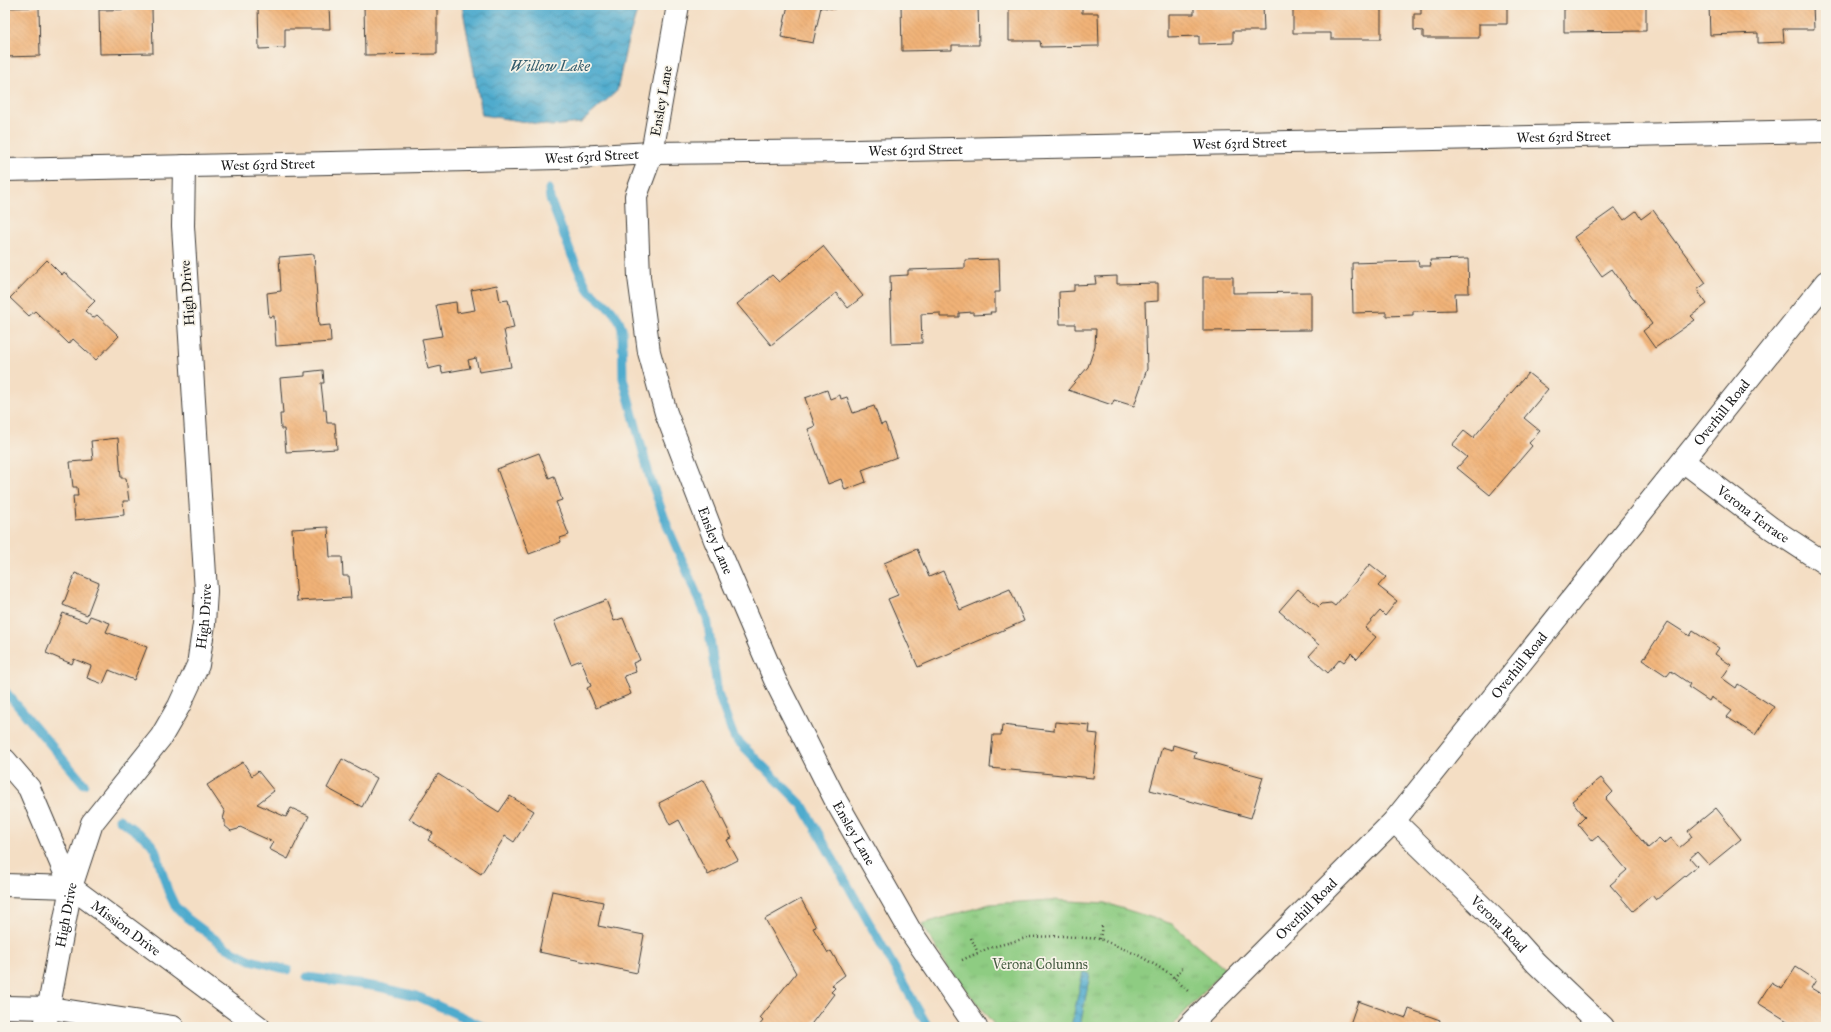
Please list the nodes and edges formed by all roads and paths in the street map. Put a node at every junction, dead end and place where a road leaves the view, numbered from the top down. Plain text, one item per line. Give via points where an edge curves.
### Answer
1 (678, 5) edge
2 (1826, 131) edge
3 (652, 153) junction
4 (184, 166) junction
5 (5, 170) edge
6 (1826, 282) edge
7 (1684, 461) junction
8 (1826, 564) edge
9 (5, 760) edge
10 (1394, 821) junction
11 (5, 885) edge
12 (71, 887) junction
13 (1102, 926) dead end
14 (971, 938) dead end
15 (1100, 939) junction
16 (978, 953) junction
17 (960, 962) dead end
18 (1184, 966) dead end
19 (1174, 978) junction
20 (1193, 995) dead end
21 (5, 1007) edge
22 (47, 1017) edge
23 (173, 1027) edge
24 (259, 1027) edge
25 (976, 1027) edge
26 (1188, 1027) edge
27 (1603, 1027) edge

1 - 3 street, Ensley Lane
2 - 3 street, West 63rd Street via 872,151
3 - 4 street, West 63rd Street via 558,158
3 - 25 street, Ensley Lane via 636,196 637,246 649,352 666,413 715,540 775,680 836,801 911,932
4 - 5 street, West 63rd Street
4 - 12 street, High Drive via 183,226 206,591 198,665 161,737 92,823
6 - 7 street, Overhill Road
7 - 8 street, Verona Terrace via 1771,528
7 - 10 street, Overhill Road
9 - 12 street via 29,788
10 - 26 street, Overhill Road
10 - 27 street, Verona Road
11 - 12 street
12 - 22 street, High Drive
12 - 24 street, Mission Drive
13 - 15 path
14 - 16 path
15 - 16 path via 1030,937
15 - 19 path via 1138,955
16 - 17 path
18 - 19 path
19 - 20 path
21 - 22 street
22 - 23 street

